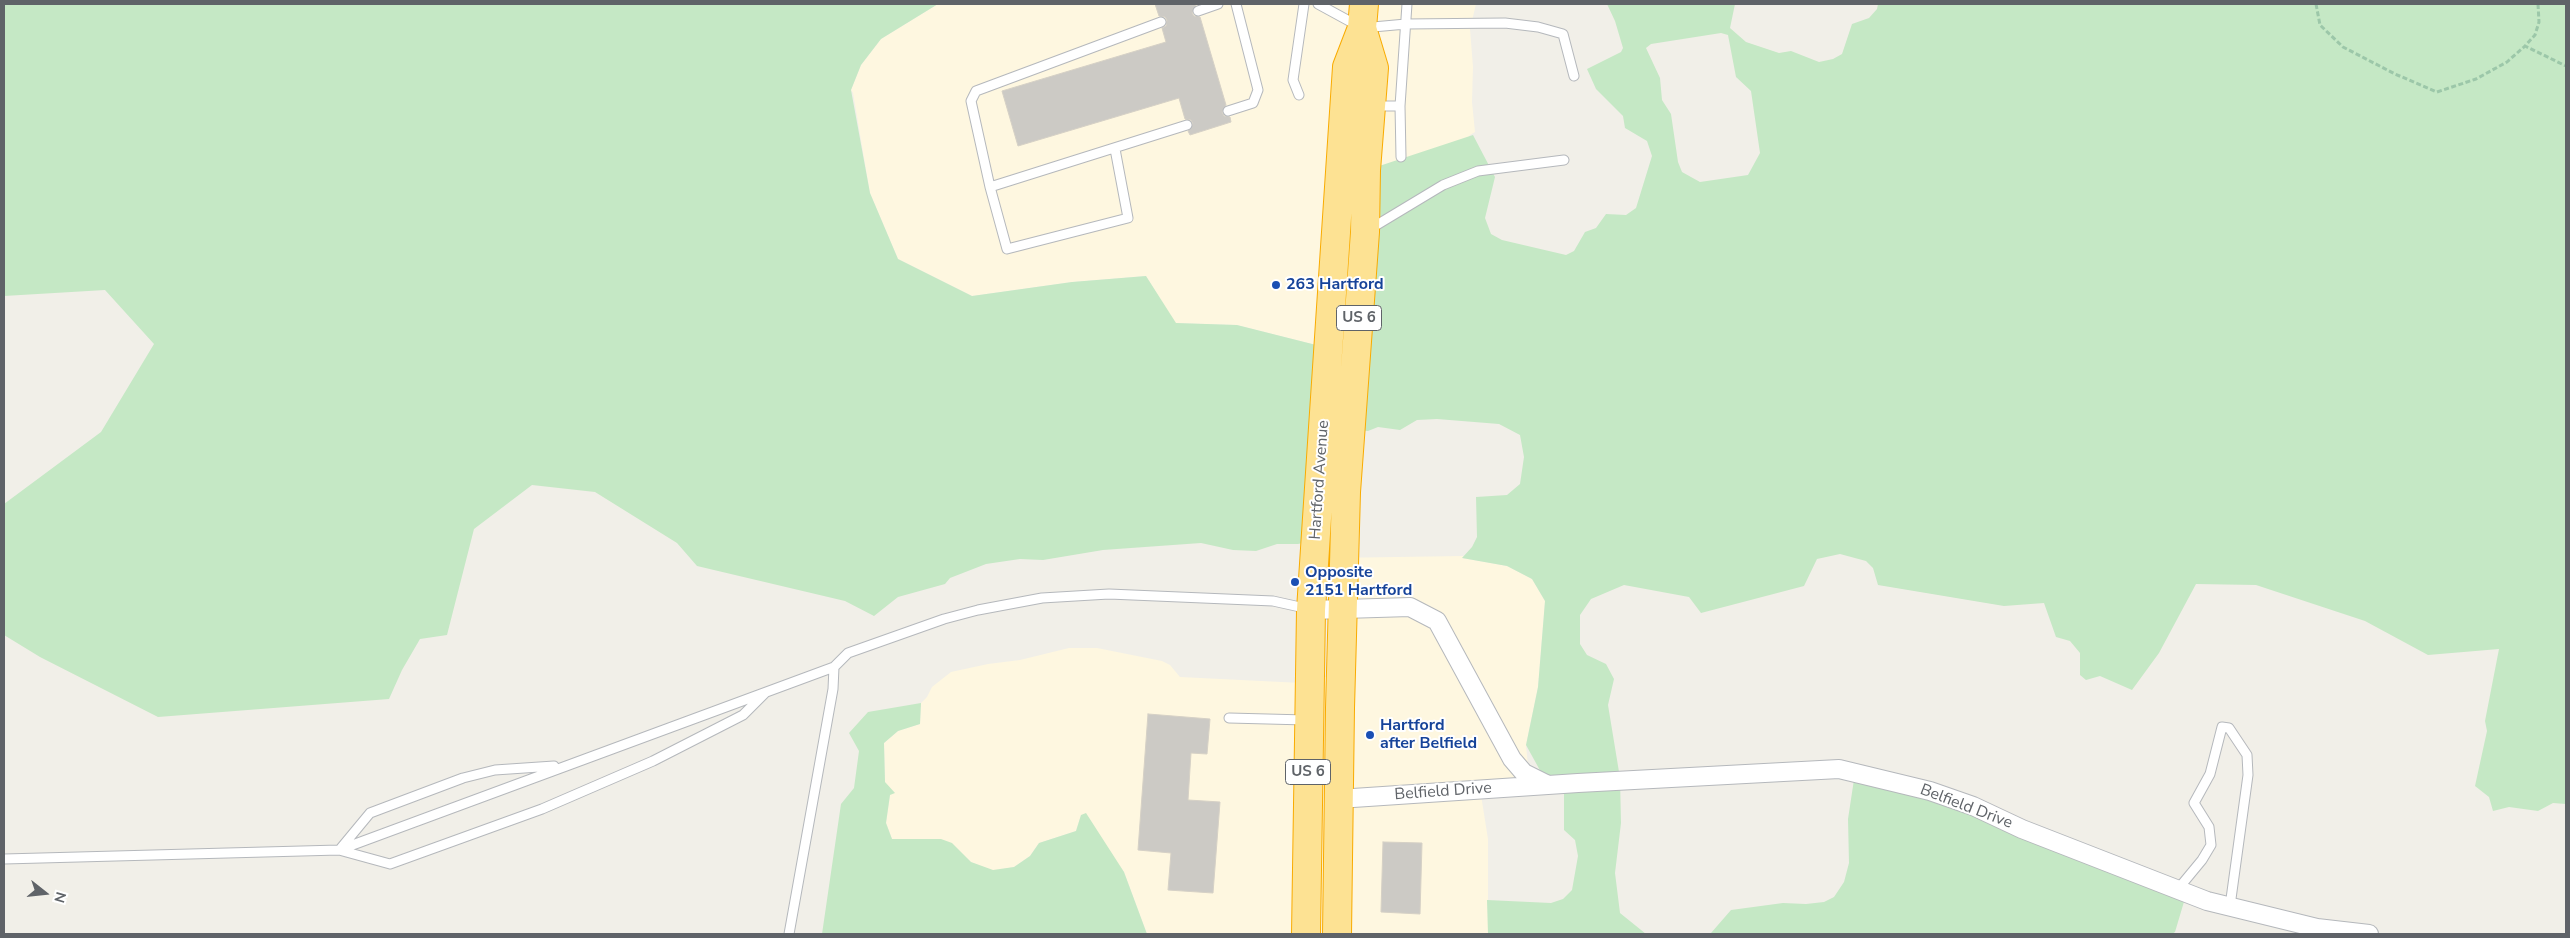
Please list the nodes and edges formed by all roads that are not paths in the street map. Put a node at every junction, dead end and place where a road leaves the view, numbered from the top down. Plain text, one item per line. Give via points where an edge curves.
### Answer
1 (1218, 4) edge
2 (1236, 4) edge
3 (1304, 4) edge
4 (1318, 4) edge
5 (1407, 4) edge
6 (1198, 11) dead end
7 (1363, 16) edge
8 (1161, 22) dead end
9 (1406, 24) junction
10 (1574, 76) dead end
11 (1299, 95) dead end
12 (1372, 106) junction
13 (1400, 106) junction
14 (1228, 111) dead end
15 (1187, 125) dead end
16 (1115, 149) junction
17 (1401, 157) dead end
18 (1564, 160) dead end
19 (990, 187) junction
20 (1365, 232) junction
21 (1343, 609) junction
22 (1311, 610) junction
23 (834, 667) junction
24 (765, 694) junction
25 (1229, 718) dead end
26 (1309, 720) junction
27 (566, 764) junction
28 (1548, 785) junction
29 (1338, 799) junction
30 (339, 850) junction
31 (4, 859) edge
32 (2178, 889) junction
33 (2230, 906) junction
34 (790, 934) edge
35 (1306, 934) edge
36 (1337, 934) edge
37 (2369, 934) edge

1 - 6 lane
2 - 14 lane via 1258,90 1253,103
3 - 11 lane via 1293,80
4 - 7 lane
5 - 9 lane
7 - 9 lane
7 - 12 highway, Hartford Avenue / US 6 via 1374,68
7 - 22 highway, Hartford Avenue / US 6 via 1347,67
8 - 19 lane via 976,91 971,101
9 - 10 lane via 1538,26 1563,34
9 - 13 lane
12 - 13 lane
12 - 20 highway, Hartford Avenue / US 6
13 - 17 lane
15 - 16 lane
16 - 19 lane
16 - 19 lane via 1128,218 1007,249
18 - 20 lane via 1478,171 1443,185
20 - 21 highway, Hartford Avenue / US 6 via 1346,492
21 - 22 street, Belfield Drive
21 - 28 street, Belfield Drive via 1410,607 1437,621 1512,759 1524,774
21 - 29 highway, Hartford Avenue / US 6
22 - 23 lane via 1273,601 1109,594 1042,598 944,619 848,653
22 - 26 highway, Hartford Avenue / US 6
23 - 24 lane
23 - 34 lane via 833,689
24 - 27 lane
24 - 30 lane via 743,715 653,761 510,821 390,864
25 - 26 lane
26 - 35 highway, Hartford Avenue / US 6
27 - 30 lane
27 - 30 lane via 495,770 463,778 370,813
28 - 29 street, Belfield Drive
28 - 32 street, Belfield Drive via 1839,769 1930,791 1974,806 2022,829
29 - 36 highway, Hartford Avenue / US 6
30 - 31 lane
32 - 33 street, Belfield Drive
32 - 33 lane via 2211,845 2208,827 2194,803 2210,774 2222,727 2230,728 2247,755 2248,776
33 - 37 street, Belfield Drive via 2317,928

